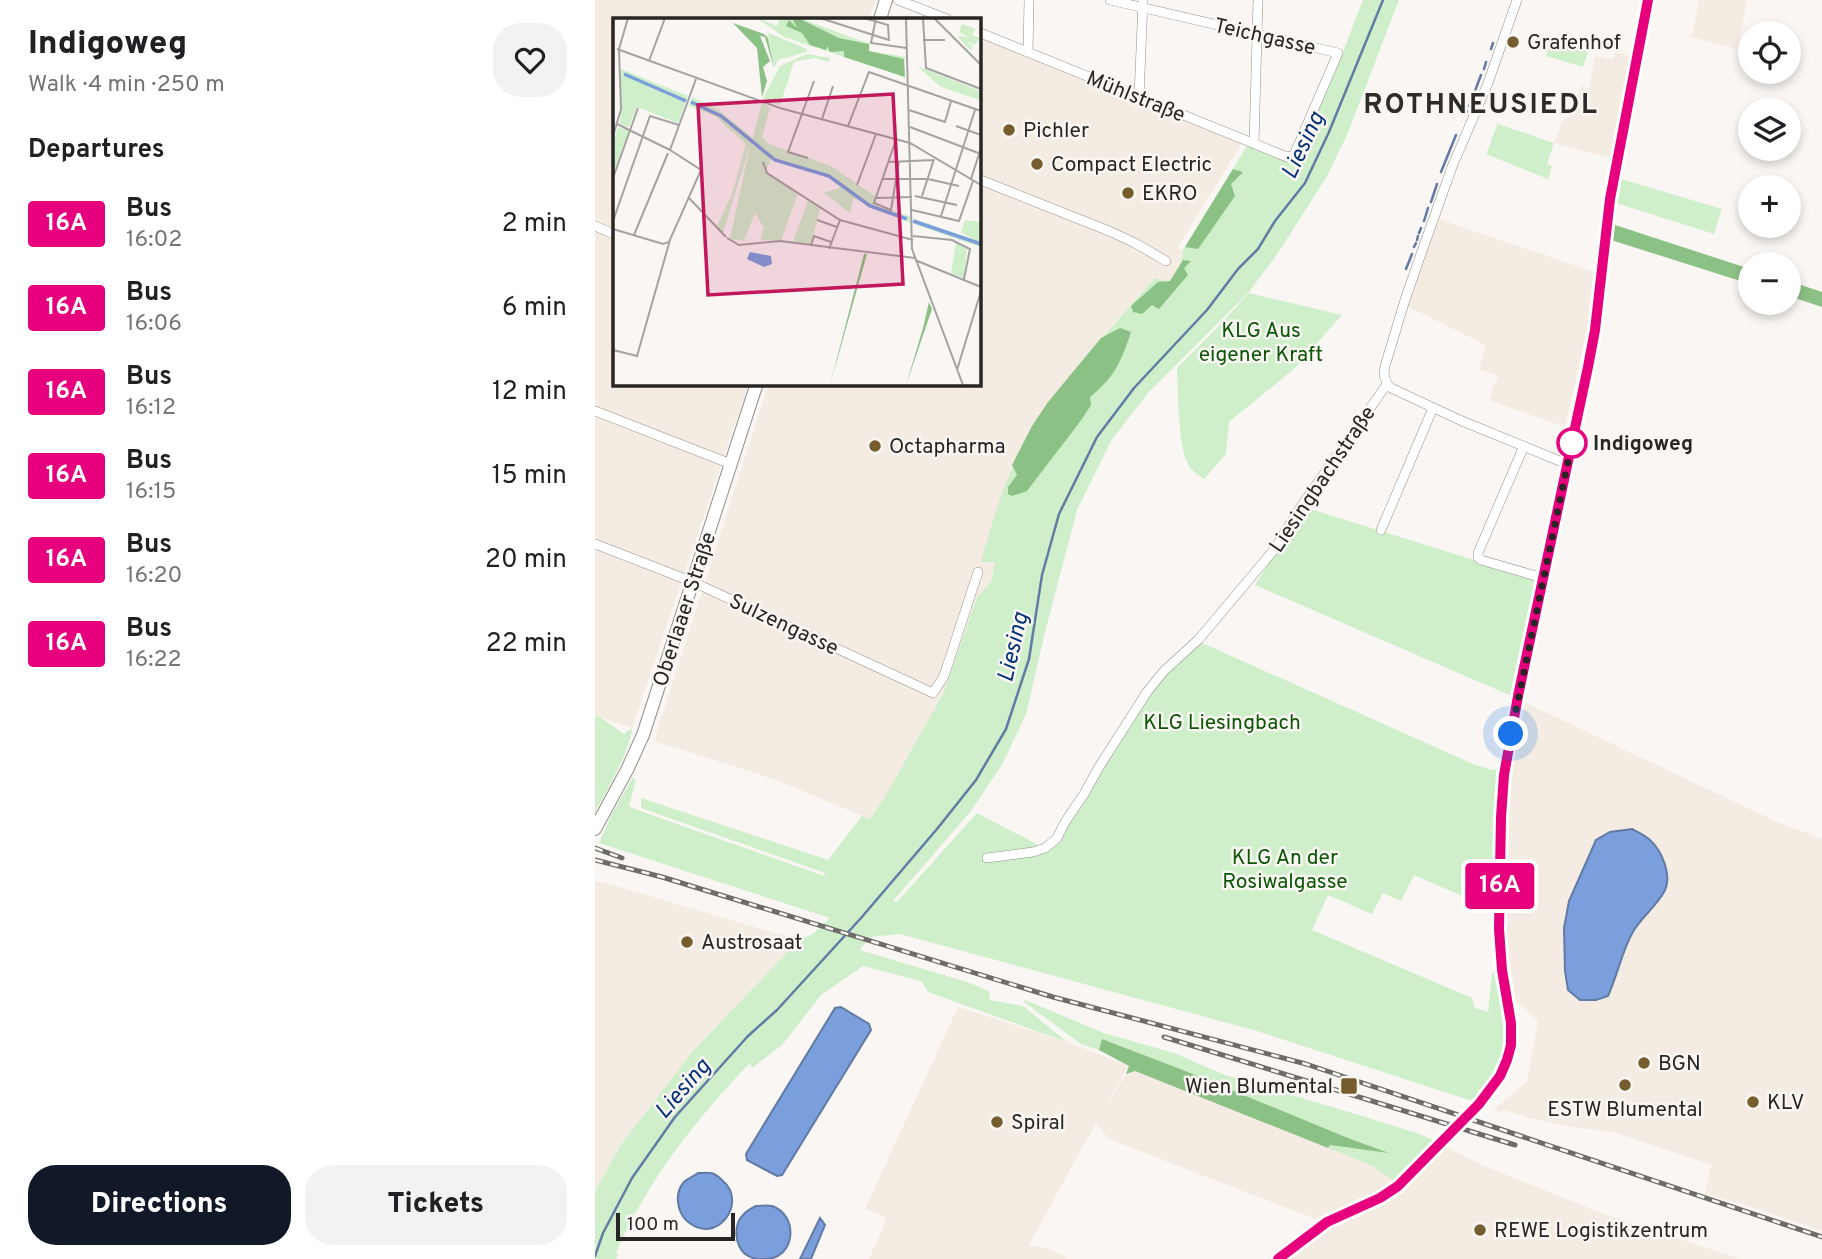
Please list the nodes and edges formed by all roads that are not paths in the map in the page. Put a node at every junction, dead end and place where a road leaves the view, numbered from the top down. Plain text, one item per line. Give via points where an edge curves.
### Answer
1 (886, 0) edge
2 (898, 0) edge
3 (1028, 0) edge
4 (1110, 0) edge
5 (1258, 0) edge
6 (1517, 0) edge
7 (1648, 0) edge
8 (1142, 4) edge
9 (880, 18) edge
10 (944, 18) edge
11 (980, 33) edge
12 (1257, 33) junction
13 (1028, 52) junction
14 (1139, 97) junction
15 (1254, 144) junction
16 (1294, 155) joint
17 (980, 180) edge
18 (595, 226) edge
19 (613, 234) edge
20 (1166, 261) dead end
21 (1387, 384) junction
22 (756, 385) edge
23 (1433, 408) junction
24 (595, 411) edge
25 (1524, 446) junction
26 (731, 464) junction
27 (1567, 464) junction
28 (1381, 530) dead end
29 (595, 544) edge
30 (978, 572) dead end
31 (1543, 578) junction
32 (693, 582) junction
33 (595, 829) edge
34 (987, 858) dead end
35 (1278, 1259) edge

1 - 9 main road
2 - 10 street
3 - 13 street
4 - 8 street, Teichgasse
5 - 12 street
6 - 21 street, Liesingbachstraße via 1407,293 1385,366
7 - 27 street via 1610,199 1591,355
8 - 12 street, Teichgasse
8 - 14 street
11 - 13 street, Mühlstraße
12 - 15 street
12 - 16 street, Teichgasse via 1338,53
13 - 14 street, Mühlstraße
14 - 15 street, Mühlstraße
15 - 16 street, Mühlstraße via 1287,157
17 - 20 street via 1109,231
18 - 19 street
21 - 23 street
21 - 34 street, Liesingbachstraße via 1265,561 1147,692 1057,838 1033,852
22 - 26 main road, Oberlaaer Straße
23 - 25 street
23 - 28 street
24 - 26 street
25 - 27 street
25 - 31 street via 1478,557
26 - 32 main road, Oberlaaer Straße
27 - 31 street
29 - 32 street, Sulzengasse
30 - 32 street, Sulzengasse via 944,676 933,693
31 - 35 street via 1514,714 1501,804 1499,941 1511,1023 1507,1060 1479,1104 1390,1192 1327,1222
32 - 33 main road, Oberlaaer Straße via 643,734

